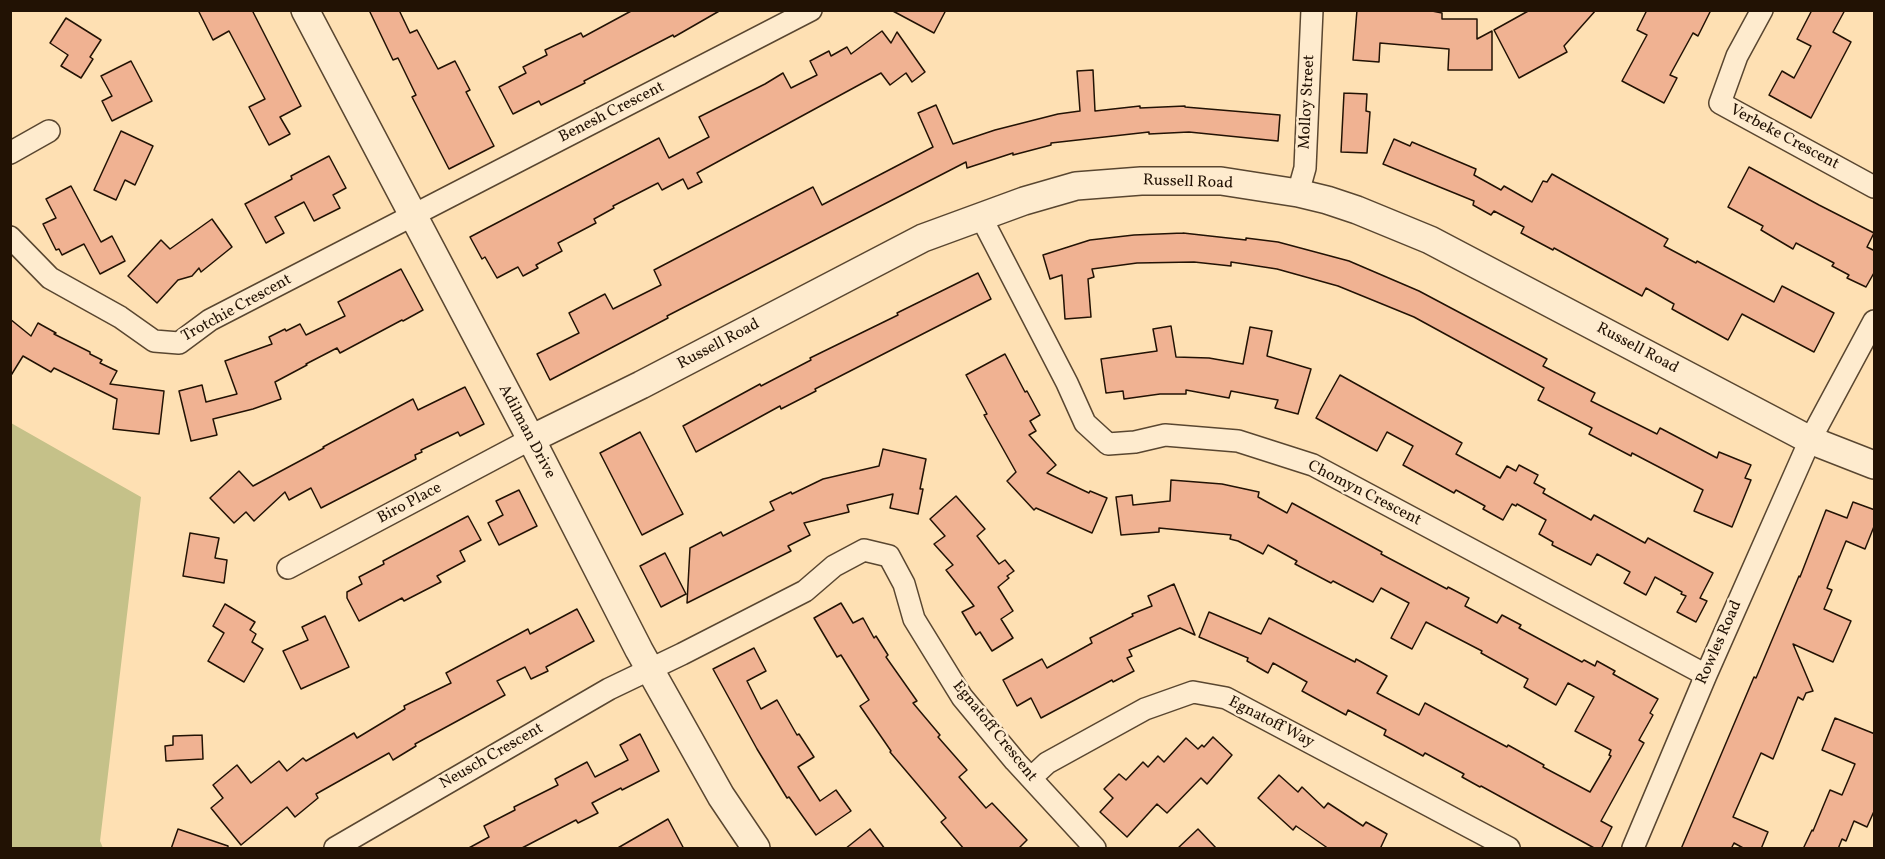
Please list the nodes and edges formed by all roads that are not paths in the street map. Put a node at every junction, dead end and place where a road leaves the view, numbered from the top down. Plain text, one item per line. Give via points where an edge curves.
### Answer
1 (305, 10) edge
2 (811, 10) edge
3 (1312, 10) edge
4 (1762, 10) edge
5 (49, 131) dead end
6 (10, 153) edge
7 (1875, 187) edge
8 (1298, 193) junction
9 (412, 216) junction
10 (981, 217) junction
11 (10, 237) edge
12 (1875, 321) edge
13 (531, 440) junction
14 (1810, 440) junction
15 (1875, 465) edge
16 (288, 568) dead end
17 (650, 670) junction
18 (1706, 675) junction
19 (1031, 778) junction
20 (335, 849) edge
21 (756, 849) edge
22 (1095, 849) edge
23 (1509, 849) edge
24 (1633, 849) edge

1 - 9 street, Adilman Drive
2 - 9 street, Benesh Crescent
3 - 8 street, Molloy Street via 1305,168
4 - 7 street, Verbeke Crescent via 1737,56 1720,103
5 - 6 street
8 - 10 street, Russell Road via 1221,181 1141,181 1076,186
8 - 14 street, Russell Road via 1357,210 1430,240
9 - 11 street, Trotchie Crescent via 210,320 179,343 154,341 50,278
9 - 13 street, Adilman Drive
10 - 13 street, Russell Road via 923,238
10 - 18 street, Chomyn Crescent via 1085,423 1108,444 1166,435 1238,441 1313,465
12 - 14 street, Rowles Road
13 - 16 street, Biro Place
13 - 17 street, Adilman Drive
14 - 15 street, Russell Road
14 - 18 street, Rowles Road
17 - 19 street, Egnatoff Crescent via 805,591 834,567 864,550 889,556 904,584 914,619 962,697
17 - 20 street, Neusch Crescent via 609,689
17 - 21 street, Adilman Drive
18 - 24 street, Rowles Road
19 - 22 street, Egnatoff Crescent
19 - 23 street, Egnatoff Way via 1047,763 1145,709 1193,692 1226,698

